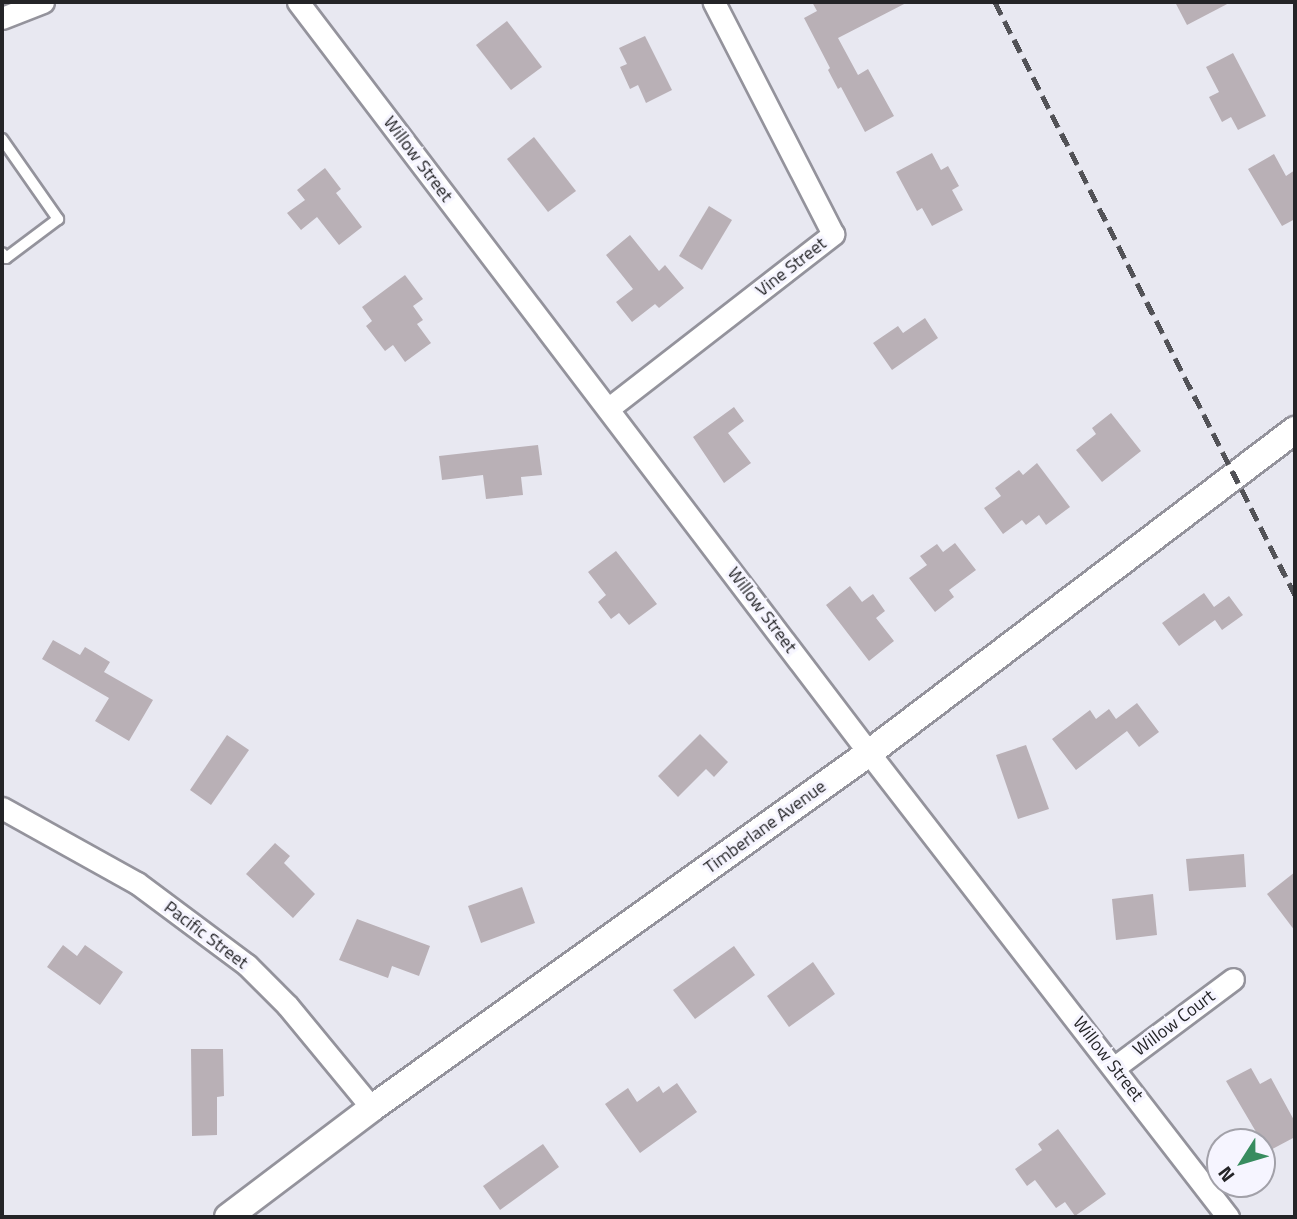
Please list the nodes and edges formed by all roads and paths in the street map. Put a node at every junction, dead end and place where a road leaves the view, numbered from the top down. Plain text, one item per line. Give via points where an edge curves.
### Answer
1 (44, 2) edge
2 (298, 2) edge
3 (714, 2) edge
4 (2, 18) edge
5 (2, 139) edge
6 (2, 253) edge
7 (609, 408) junction
8 (1295, 430) edge
9 (869, 752) junction
10 (2, 808) edge
11 (1233, 979) dead end
12 (1115, 1067) junction
13 (372, 1108) junction
14 (228, 1217) edge
15 (1228, 1217) edge

1 - 4 street
2 - 7 street, Willow Street
3 - 7 street, Vine Street via 833,234
5 - 6 lane via 58,219 6,258
7 - 9 street, Willow Street
8 - 9 street, Timberlane Avenue
9 - 12 street, Willow Street
9 - 13 street, Timberlane Avenue
10 - 13 street, Pacific Street via 137,883 247,965 287,1005
11 - 12 street, Willow Court
12 - 15 street, Willow Street
13 - 14 street, Timberlane Avenue

